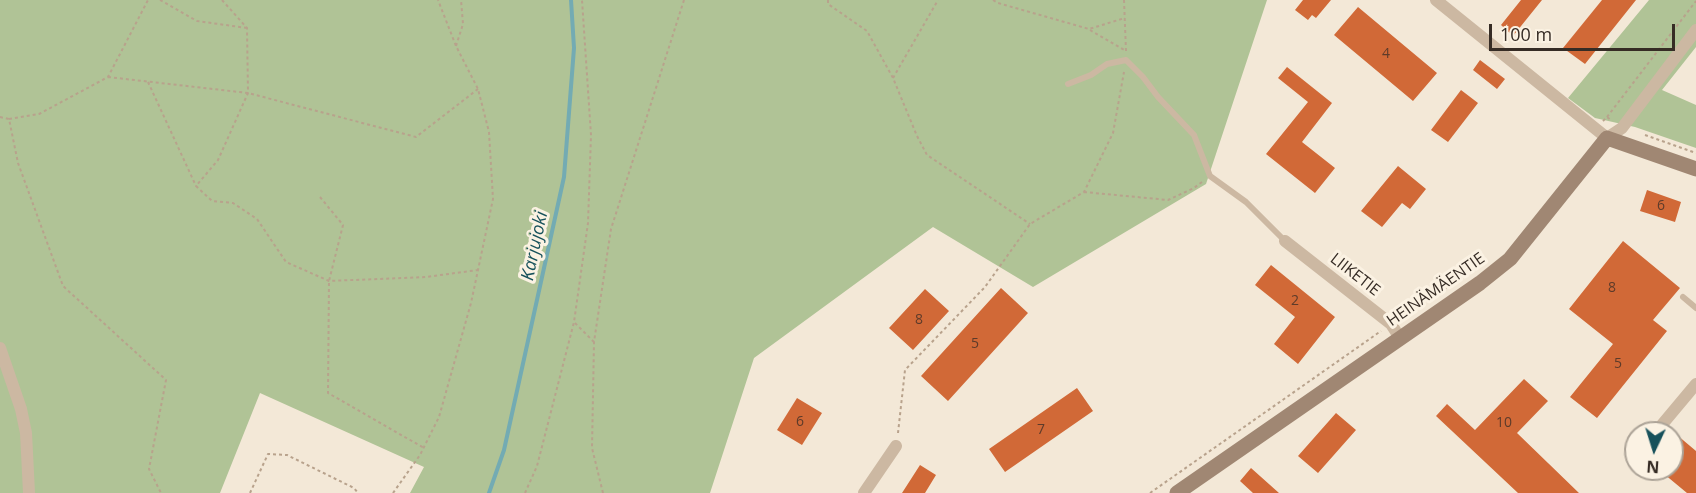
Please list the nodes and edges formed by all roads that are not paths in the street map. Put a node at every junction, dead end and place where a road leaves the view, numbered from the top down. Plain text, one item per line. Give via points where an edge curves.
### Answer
1 (1436, 0) edge
2 (1696, 30) edge
3 (1068, 84) dead end
4 (1602, 134) junction
5 (1696, 169) edge
6 (1285, 241) joint
7 (1683, 297) dead end
8 (1696, 308) edge
9 (1400, 338) junction
10 (0, 348) edge
11 (1696, 384) edge
12 (1665, 421) edge
13 (896, 446) road end
14 (28, 493) edge
15 (864, 493) edge
16 (1177, 493) edge

1 - 4 street
2 - 4 street via 1622,128
3 - 6 lane via 1107,64 1126,60 1194,135 1210,176 1246,202
4 - 5 street
4 - 9 street, HEINÄMÄENTIE via 1510,259
6 - 9 street, LIIKETIE via 1391,324
7 - 8 lane
9 - 16 street, HEINÄMÄENTIE
10 - 14 street via 26,433
11 - 12 street
13 - 15 street

